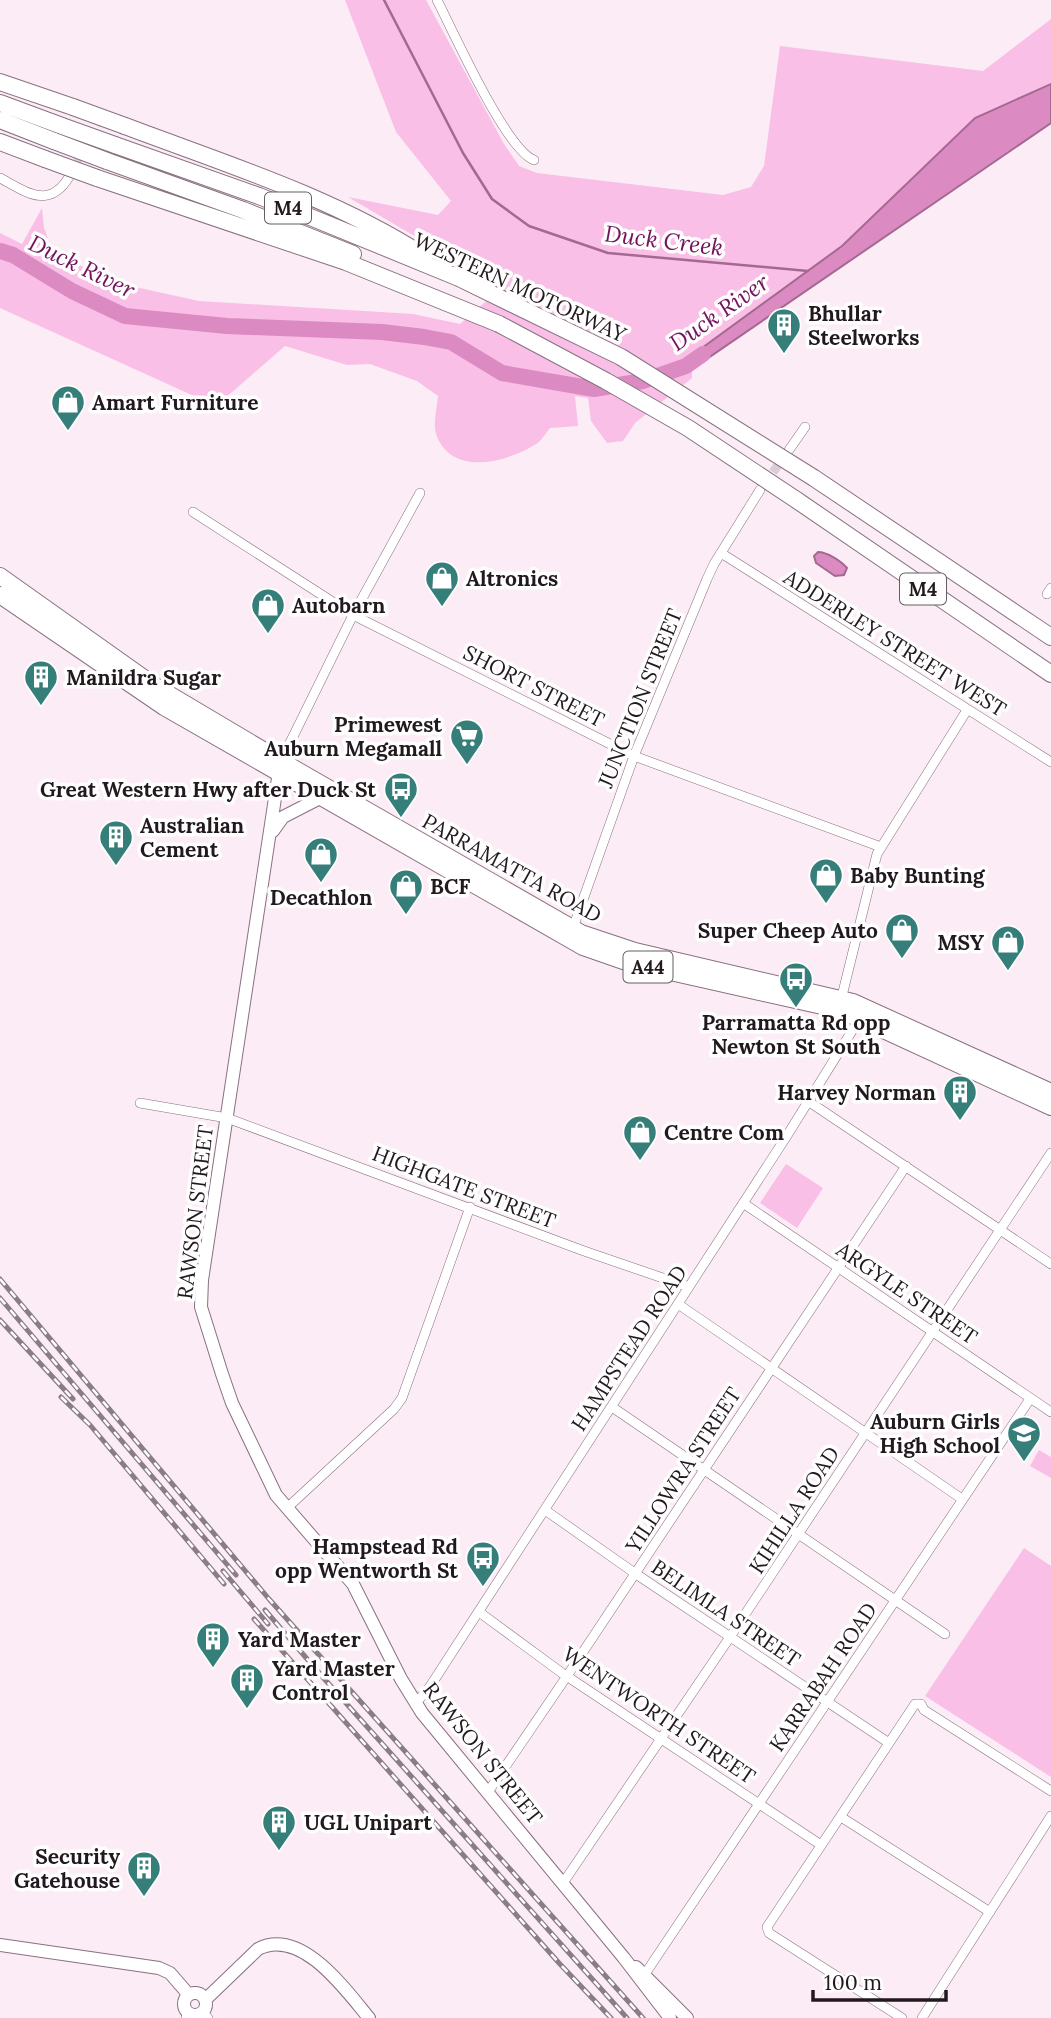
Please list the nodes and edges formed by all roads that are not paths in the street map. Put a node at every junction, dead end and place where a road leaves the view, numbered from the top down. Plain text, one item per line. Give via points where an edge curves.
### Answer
1 (437, 0) edge
2 (0, 82) edge
3 (0, 103) edge
4 (0, 120) edge
5 (0, 142) edge
6 (534, 160) dead end
7 (69, 177) tunnel mouth
8 (0, 178) edge
9 (459, 278) junction
10 (426, 290) junction
11 (805, 427) dead end
12 (789, 450) tunnel mouth
13 (760, 490) tunnel mouth
14 (420, 493) dead end
15 (193, 512) dead end
16 (721, 553) junction
17 (0, 576) edge
18 (0, 595) edge
19 (353, 615) junction
20 (1051, 638) edge
21 (1051, 674) edge
22 (967, 710) junction
23 (634, 756) junction
24 (1051, 762) edge
25 (279, 767) junction
26 (320, 798) junction
27 (270, 836) junction
28 (881, 847) junction
29 (573, 928) junction
30 (841, 1004) junction
31 (862, 1013) junction
32 (1051, 1092) edge
33 (808, 1101) junction
34 (140, 1103) dead end
35 (1051, 1107) edge
36 (227, 1118) junction
37 (1051, 1153) edge
38 (906, 1166) junction
39 (743, 1203) junction
40 (470, 1207) junction
41 (1001, 1230) junction
42 (1051, 1264) edge
43 (839, 1268) junction
44 (689, 1287) junction
45 (678, 1304) junction
46 (933, 1331) junction
47 (772, 1368) junction
48 (1030, 1399) junction
49 (612, 1407) junction
50 (1051, 1412) edge
51 (866, 1431) junction
52 (704, 1470) junction
53 (962, 1499) junction
54 (287, 1508) junction
55 (545, 1510) junction
56 (798, 1536) junction
57 (636, 1574) junction
58 (895, 1601) junction
59 (479, 1612) junction
60 (945, 1634) dead end
61 (730, 1637) junction
62 (567, 1676) junction
63 (827, 1702) junction
64 (415, 1704) junction
65 (662, 1739) junction
66 (889, 1743) junction
67 (488, 1791) junction
68 (1051, 1791) edge
69 (759, 1804) junction
70 (1051, 1816) edge
71 (841, 1817) junction
72 (821, 1844) junction
73 (563, 1883) junction
74 (990, 1912) junction
75 (0, 1945) edge
76 (624, 1958) junction
77 (645, 1974) junction
78 (189, 1995) junction
79 (205, 2010) edge
80 (187, 2015) edge
81 (369, 2018) edge
82 (670, 2018) edge
83 (687, 2018) edge
84 (902, 2018) edge
85 (922, 2018) edge

1 - 6 street via 503,125 523,154
2 - 9 highway, M4, bridge via 350,215
3 - 9 highway, WESTERN MOTORWAY / M4, bridge via 259,196
4 - 10 highway, WESTERN MOTORWAY / M4, bridge via 243,210
5 - 10 highway, WESTERN MOTORWAY / M4, bridge
7 - 8 street via 59,192 45,196 30,194
9 - 20 highway, WESTERN MOTORWAY / M4, bridge via 621,357 814,478
10 - 21 highway, WESTERN MOTORWAY / M4, bridge via 499,324 688,428
11 - 12 street
13 - 16 street, JUNCTION STREET
14 - 19 street
15 - 19 street, SHORT STREET
16 - 22 street, ADDERLEY STREET WEST
16 - 23 street, JUNCTION STREET
17 - 25 highway, PARRAMATTA ROAD / A44
18 - 25 highway, PARRAMATTA ROAD / A44 via 164,707
19 - 23 street, SHORT STREET
19 - 25 street
22 - 24 street, ADDERLEY STREET WEST
22 - 28 street
23 - 28 street, SHORT STREET
23 - 29 street, JUNCTION STREET
25 - 26 highway, PARRAMATTA ROAD / A44
25 - 27 main road, RAWSON STREET
25 - 29 highway, PARRAMATTA ROAD / A44
26 - 27 main road via 283,817
26 - 30 highway, PARRAMATTA ROAD / A44 via 593,951 626,962
27 - 36 main road, RAWSON STREET
28 - 30 street via 873,862
29 - 30 highway, PARRAMATTA ROAD / A44 via 635,951
30 - 31 highway, PARRAMATTA ROAD / A44
31 - 32 highway, PARRAMATTA ROAD / A44
31 - 33 street, HAMPSTEAD ROAD
31 - 35 highway, PARRAMATTA ROAD / A44
33 - 38 street
33 - 39 street, HAMPSTEAD ROAD
34 - 36 street, HIGHGATE STREET
36 - 40 street, HIGHGATE STREET
36 - 54 main road, RAWSON STREET via 201,1307 232,1404 276,1495
37 - 41 street, KIHILLA ROAD
38 - 41 street
38 - 43 street, YILLOWRA STREET
39 - 43 street, ARGYLE STREET
39 - 44 street, HAMPSTEAD ROAD
40 - 44 street, HIGHGATE STREET
40 - 54 street via 402,1398
41 - 42 street
41 - 46 street, KIHILLA ROAD
43 - 46 street, ARGYLE STREET
43 - 47 street, YILLOWRA STREET
44 - 45 street, HAMPSTEAD ROAD
45 - 47 street
45 - 49 street, HAMPSTEAD ROAD
46 - 48 street, ARGYLE STREET
46 - 51 street, KIHILLA ROAD
47 - 51 street
47 - 52 street, YILLOWRA STREET
48 - 50 street, ARGYLE STREET
48 - 53 street, KARRABAH ROAD
49 - 52 street
49 - 55 street, HAMPSTEAD ROAD
51 - 53 street
51 - 56 street, KIHILLA ROAD
52 - 56 street
52 - 57 street, YILLOWRA STREET
53 - 58 street, KARRABAH ROAD
54 - 64 main road, RAWSON STREET via 353,1584
55 - 57 street, BELIMLA STREET
55 - 59 street, HAMPSTEAD ROAD
56 - 58 street
56 - 61 street, KIHILLA ROAD
57 - 61 street, BELIMLA STREET
57 - 62 street, YILLOWRA STREET
58 - 60 street
58 - 63 street, KARRABAH ROAD
59 - 62 street, WENTWORTH STREET
59 - 64 street, HAMPSTEAD ROAD
61 - 63 street, BELIMLA STREET
61 - 65 street, KIHILLA ROAD
62 - 65 street, WENTWORTH STREET
62 - 67 street, YILLOWRA STREET
63 - 66 street, BELIMLA STREET
63 - 69 street, KARRABAH ROAD
64 - 67 main road, RAWSON STREET
65 - 69 street, WENTWORTH STREET
65 - 73 street, KIHILLA ROAD
66 - 68 street via 915,1704 922,1704 924,1710
66 - 71 street
67 - 73 main road, RAWSON STREET
69 - 72 street, WENTWORTH STREET
69 - 77 street, KARRABAH ROAD
70 - 74 street
71 - 72 street
71 - 74 street
72 - 84 street via 767,1927 769,1933
73 - 76 main road, RAWSON STREET
74 - 85 street
75 - 78 main road via 159,1969 170,1973
76 - 77 main road, RAWSON STREET
76 - 82 main road, RAWSON STREET
77 - 83 main road, RAWSON STREET
78 - 79 main road via 196,1993
78 - 80 main road
79 - 80 main road
79 - 81 main road via 215,1992 258,1949 278,1944 294,1947 322,1965

